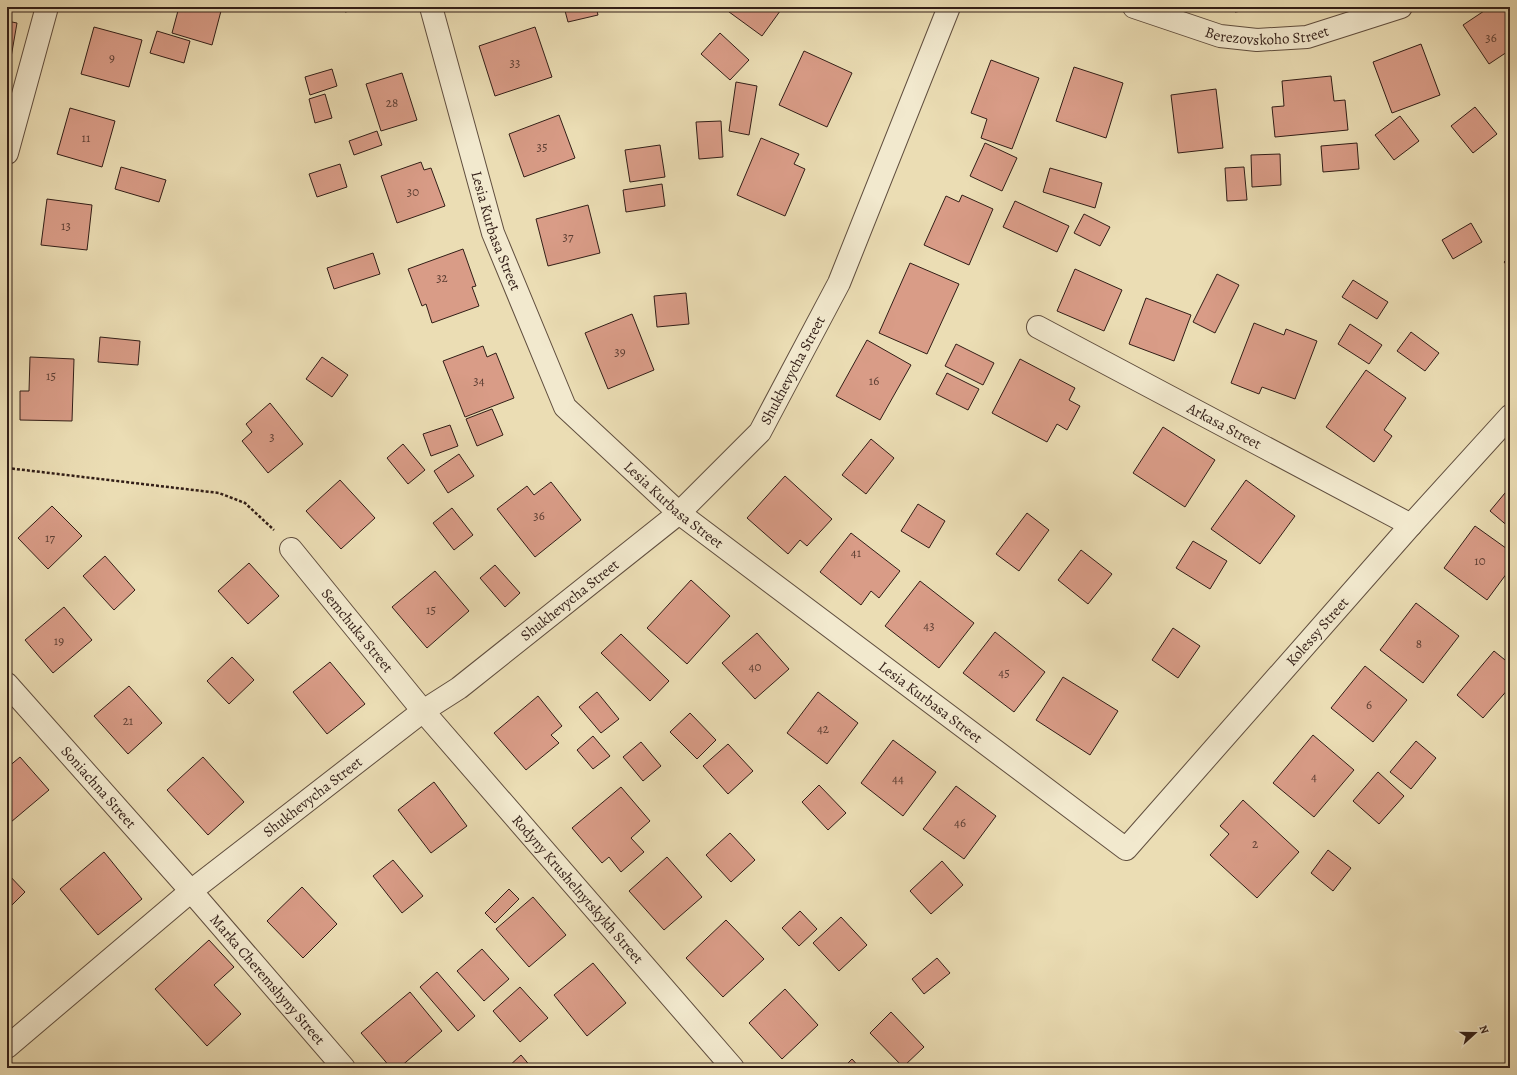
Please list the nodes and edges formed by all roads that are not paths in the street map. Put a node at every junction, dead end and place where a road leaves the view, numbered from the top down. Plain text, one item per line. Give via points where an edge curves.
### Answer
1 (47, 7) edge
2 (431, 7) edge
3 (949, 7) edge
4 (1134, 7) edge
5 (1401, 7) edge
6 (7, 153) edge
7 (1038, 327) dead end
8 (1510, 416) edge
9 (679, 513) junction
10 (1411, 525) junction
11 (291, 549) road end
12 (7, 684) edge
13 (423, 711) junction
14 (1126, 850) joint
15 (190, 891) junction
16 (7, 1047) edge
17 (344, 1068) edge
18 (733, 1068) edge

1 - 6 street
2 - 9 street, Lesia Kurbasa Street via 493,233 565,408
3 - 9 street, Shukhevycha Street via 839,283 760,432
4 - 5 street, Berezovskoho Street via 1220,36 1257,40 1307,37
7 - 10 street, Arkasa Street
8 - 10 street, Kolessy Street
9 - 13 street, Shukhevycha Street via 459,688
9 - 14 street, Lesia Kurbasa Street
10 - 14 street, Kolessy Street
11 - 13 street, Semchuka Street
12 - 15 street, Soniachna Street
13 - 15 street, Shukhevycha Street
13 - 18 street, Rodyny Krushelnytskykh Street
15 - 16 street, Shukhevycha Street
15 - 17 street, Marka Cheremshyny Street

